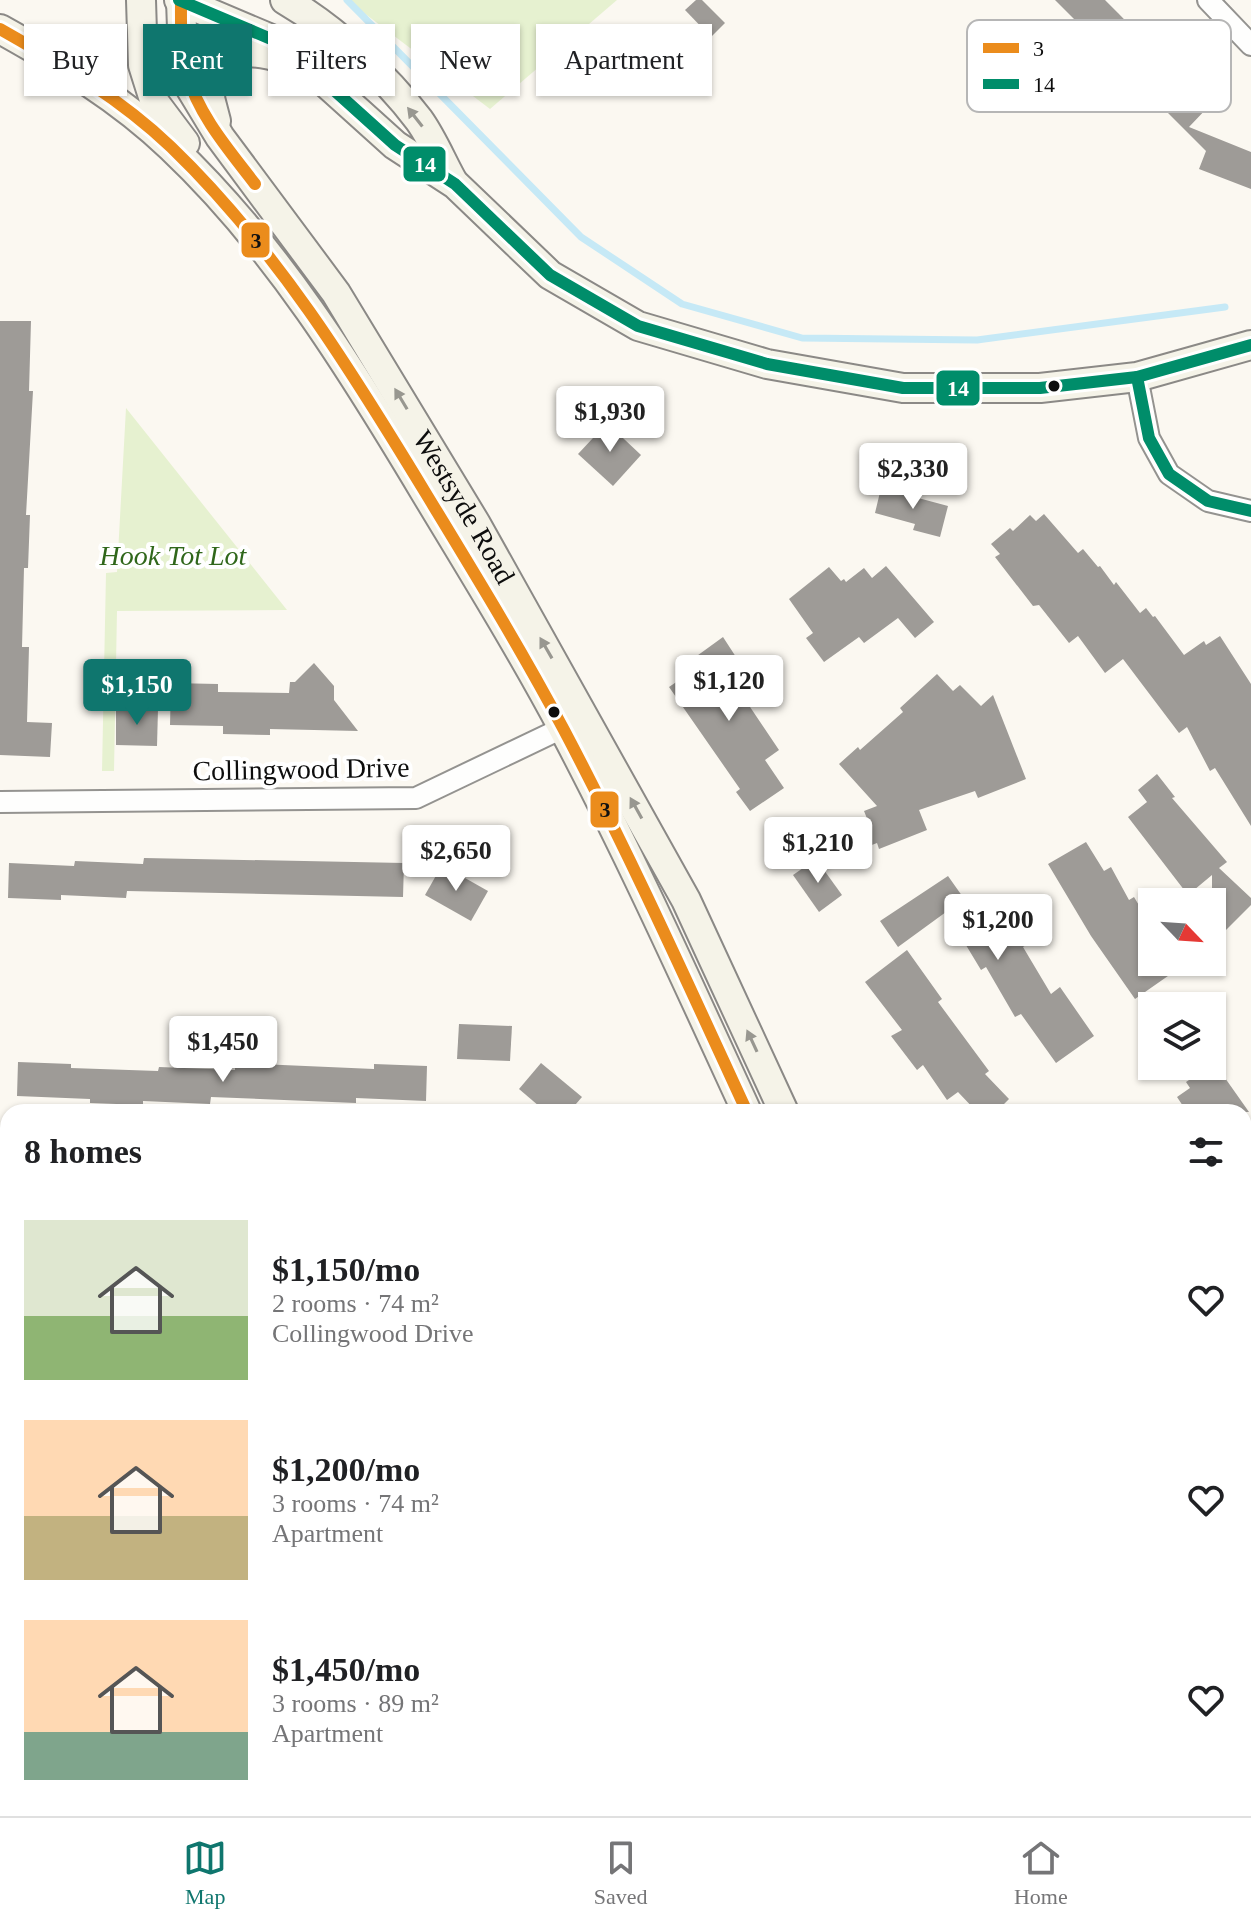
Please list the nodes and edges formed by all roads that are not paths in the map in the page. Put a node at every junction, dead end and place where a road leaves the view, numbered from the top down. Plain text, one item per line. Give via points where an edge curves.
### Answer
1 (141, 0) edge
2 (180, 0) edge
3 (285, 0) edge
4 (1208, 0) edge
5 (1227, 20) edge
6 (1231, 24) edge
7 (0, 29) edge
8 (268, 38) edge
9 (1251, 45) edge
10 (268, 53) edge
11 (341, 96) edge
12 (220, 137) junction
13 (455, 184) junction
14 (234, 212) junction
15 (1251, 345) edge
16 (1137, 377) junction
17 (1251, 511) edge
18 (574, 722) junction
19 (0, 802) edge
20 (743, 1104) edge
21 (780, 1104) edge

1 - 14 main road via 143,65 155,103
2 - 8 main road
2 - 12 main road, Westsyde Road via 183,57 191,89
13 -> 3 main road via 419,120 364,60
4 - 5 street
6 - 9 street
7 - 14 main road, Westsyde Road via 129,109
10 - 12 main road via 246,52 213,69 210,98
11 - 13 main road via 395,145
18 -> 12 main road, Westsyde Road via 476,524 336,293
13 - 16 main road via 550,275 638,326 767,364 903,388 1040,388
14 - 18 main road, Westsyde Road via 311,312
15 - 16 main road
16 - 17 street via 1149,438 1169,474 1208,501
18 - 19 street, Collingwood Drive via 416,798
18 - 20 main road, Westsyde Road
21 -> 18 main road, Westsyde Road via 686,900

